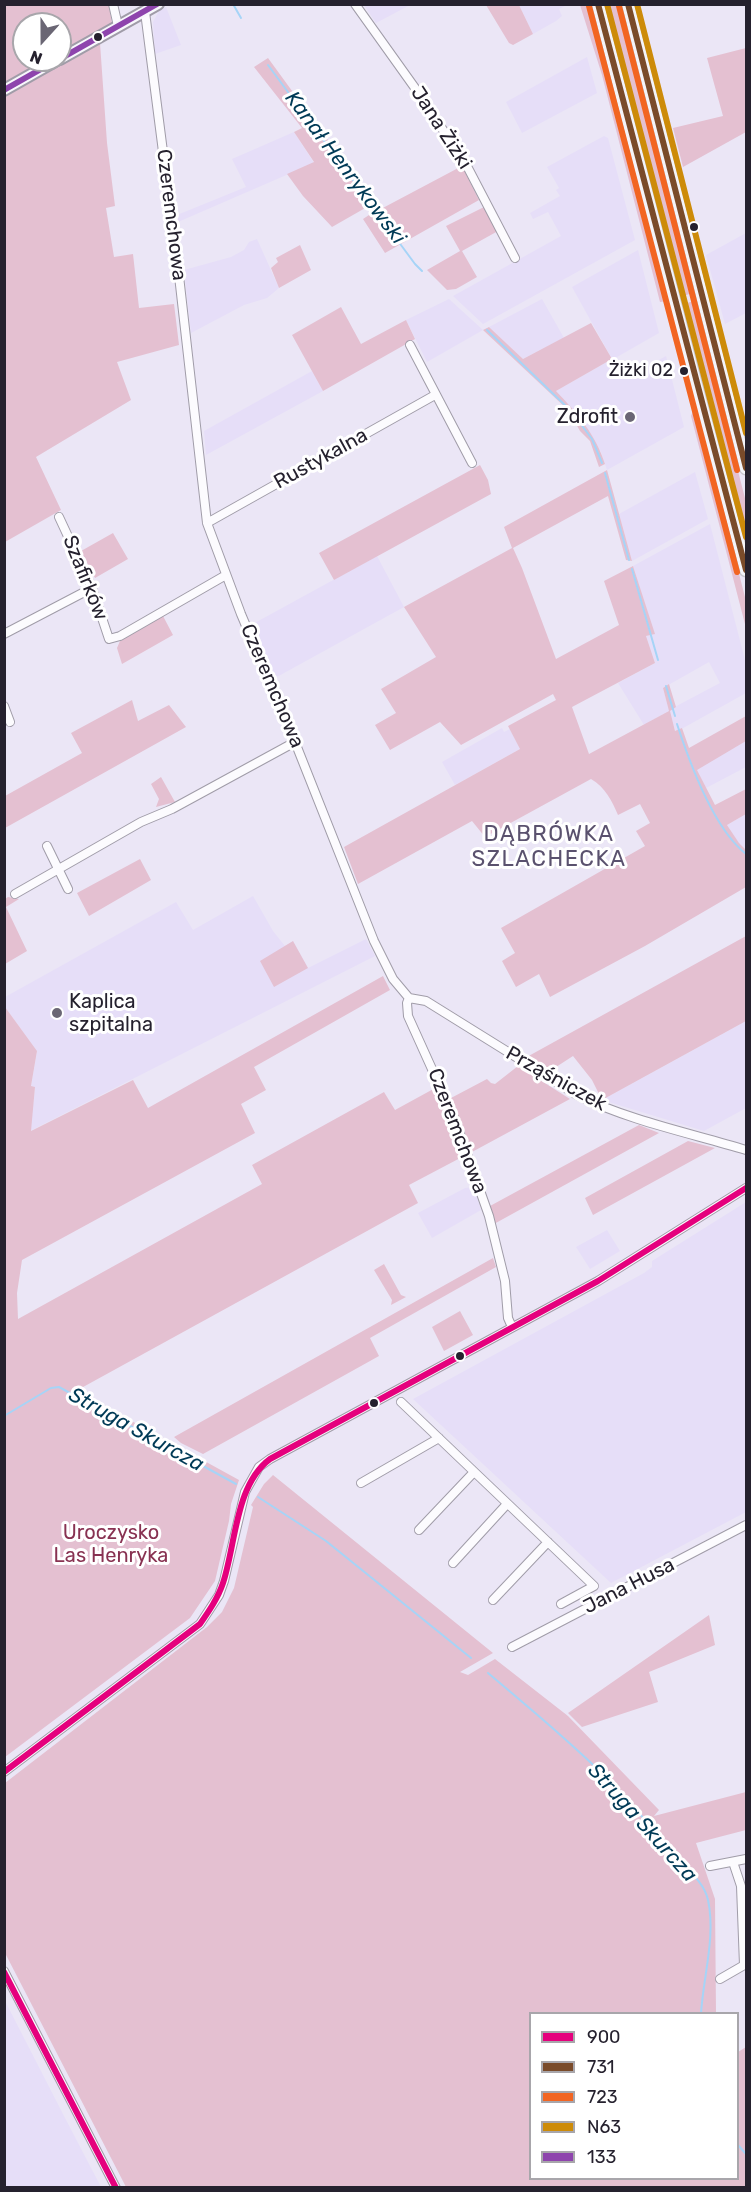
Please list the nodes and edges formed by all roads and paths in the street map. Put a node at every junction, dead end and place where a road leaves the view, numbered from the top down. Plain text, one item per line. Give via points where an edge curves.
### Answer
1 (113, 4) edge
2 (158, 4) edge
3 (355, 4) edge
4 (598, 4) edge
5 (628, 4) edge
6 (145, 12) junction
7 (118, 26) junction
8 (72, 52) edge
9 (36, 72) edge
10 (4, 90) edge
11 (515, 258) dead end
12 (410, 345) dead end
13 (435, 395) junction
14 (472, 463) dead end
15 (747, 468) edge
16 (59, 517) dead end
17 (207, 523) junction
18 (747, 570) edge
19 (226, 575) junction
20 (92, 588) junction
21 (4, 634) edge
22 (4, 706) edge
23 (10, 722) dead end
24 (295, 742) junction
25 (47, 846) dead end
26 (58, 870) junction
27 (68, 889) dead end
28 (15, 894) dead end
29 (409, 998) junction
30 (747, 1150) edge
31 (747, 1188) edge
32 (512, 1327) junction
33 (401, 1402) dead end
34 (438, 1438) junction
35 (474, 1472) junction
36 (361, 1483) dead end
37 (507, 1504) junction
38 (747, 1525) edge
39 (419, 1530) dead end
40 (548, 1542) junction
41 (453, 1563) dead end
42 (493, 1600) dead end
43 (561, 1604) dead end
44 (512, 1647) dead end
45 (4, 1772) edge
46 (747, 1859) edge
47 (734, 1862) junction
48 (710, 1866) dead end
49 (745, 1964) edge
50 (4, 1971) edge
51 (720, 1979) dead end
52 (116, 2187) edge

1 - 7 street
2 - 6 street
3 - 11 street, Jana Żiżki via 468,168
4 - 18 main road
5 - 15 main road
6 - 7 street
6 - 17 street, Czeremchowa
7 - 8 street
9 - 10 street
12 - 13 street
13 - 14 street
13 - 17 street, Rustykalna
16 - 20 street, Szafirków
17 - 19 street, Czeremchowa
19 - 20 street, Szafirków via 109,639
19 - 24 street, Czeremchowa
20 - 21 street
22 - 23 street
24 - 26 street
24 - 29 street, Czeremchowa via 374,941 393,979
25 - 26 street
26 - 27 street
26 - 28 street
29 - 30 street, Prząśniczek via 426,1001 594,1104
29 - 32 street, Czeremchowa via 408,1016 451,1112 489,1216
31 - 32 street via 598,1281
32 - 45 street via 259,1467 245,1492 219,1595 200,1624
33 - 34 street
34 - 35 street
34 - 36 street
35 - 37 street
35 - 39 street
37 - 40 street
37 - 41 street
38 - 44 street, Jana Husa
40 - 42 street
40 - 43 street via 594,1586
46 - 47 street
47 - 48 street
47 - 49 street via 741,1886
49 - 51 street
50 - 52 street

